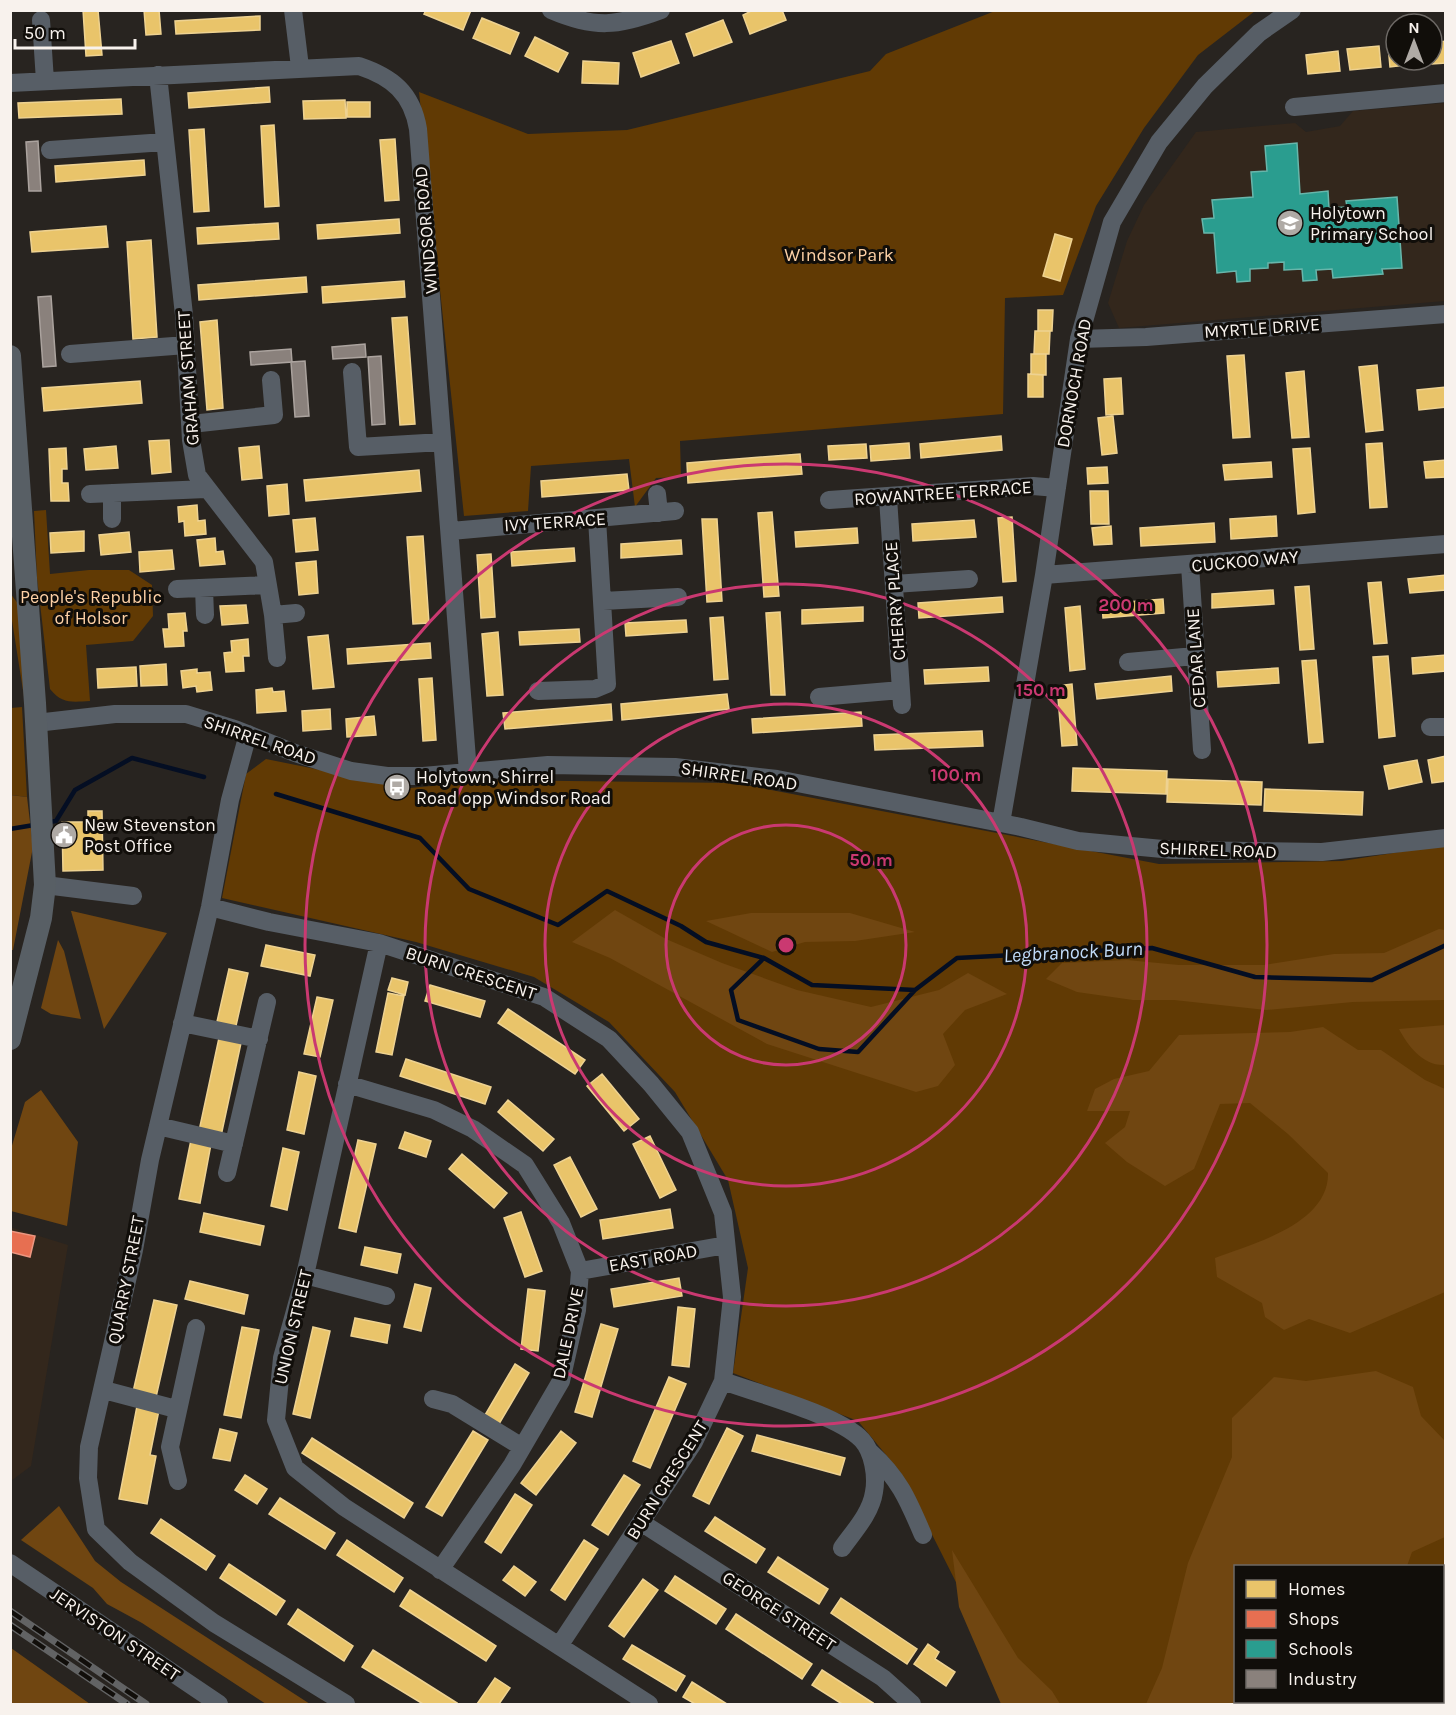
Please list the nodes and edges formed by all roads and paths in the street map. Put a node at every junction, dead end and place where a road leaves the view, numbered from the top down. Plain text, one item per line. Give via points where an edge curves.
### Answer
1 (293, 10) edge
2 (551, 10) edge
3 (661, 10) edge
4 (1292, 10) edge
5 (41, 20) dead end
6 (300, 67) junction
7 (158, 75) junction
8 (45, 81) junction
9 (10, 83) edge
10 (1446, 93) edge
11 (1294, 107) dead end
12 (165, 142) junction
13 (50, 150) dead end
14 (1446, 315) edge
15 (1079, 339) junction
16 (186, 345) junction
17 (70, 354) dead end
18 (10, 356) edge
19 (351, 372) dead end
20 (271, 380) dead end
21 (191, 424) junction
22 (442, 442) junction
23 (1057, 488) junction
24 (206, 489) junction
25 (112, 493) junction
26 (657, 494) dead end
27 (90, 495) dead end
28 (888, 498) junction
29 (830, 500) dead end
30 (112, 519) dead end
31 (597, 519) junction
32 (451, 531) junction
33 (1446, 544) edge
34 (1190, 565) junction
35 (1044, 575) junction
36 (18, 577) edge
37 (969, 579) dead end
38 (894, 584) junction
39 (268, 585) junction
40 (204, 588) junction
41 (177, 589) dead end
42 (678, 597) dead end
43 (603, 601) junction
44 (296, 614) dead end
45 (206, 615) dead end
46 (273, 615) junction
47 (1195, 656) junction
48 (277, 658) dead end
49 (1128, 662) dead end
50 (538, 691) dead end
51 (819, 697) dead end
52 (36, 723) junction
53 (248, 734) junction
54 (1202, 750) dead end
55 (468, 772) junction
56 (1001, 823) junction
57 (1446, 838) edge
58 (45, 885) junction
59 (133, 896) dead end
60 (210, 907) junction
61 (379, 943) junction
62 (20, 970) edge
63 (267, 1002) dead end
64 (182, 1023) junction
65 (10, 1039) edge
66 (259, 1039) junction
67 (347, 1084) junction
68 (158, 1126) junction
69 (234, 1144) junction
70 (227, 1173) dead end
71 (726, 1245) junction
72 (580, 1271) junction
73 (305, 1275) junction
74 (386, 1296) dead end
75 (196, 1328) dead end
76 (723, 1381) junction
77 (104, 1390) junction
78 (434, 1399) dead end
79 (176, 1409) junction
80 (522, 1447) junction
81 (870, 1452) junction
82 (178, 1481) dead end
83 (642, 1523) junction
84 (924, 1535) dead end
85 (842, 1548) dead end
86 (10, 1563) edge
87 (440, 1570) junction
88 (559, 1646) junction
89 (219, 1704) edge
90 (346, 1704) edge
91 (649, 1704) edge
92 (912, 1704) edge

1 - 6 street
2 - 3 street via 575,21 623,24
4 - 15 street, DORNOCH ROAD via 1226,63 1159,142 1112,222
5 - 8 street
6 - 7 street, WINDSOR ROAD
6 - 22 street, WINDSOR ROAD via 359,66 381,73 407,95 416,116
7 - 8 street, WINDSOR ROAD
7 - 12 street, GRAHAM STREET
8 - 9 street, WINDSOR ROAD
10 - 11 street
12 - 13 street
12 - 16 street, GRAHAM STREET
14 - 15 street, MYRTLE DRIVE
15 - 23 street, DORNOCH ROAD
16 - 17 street
16 - 21 street, GRAHAM STREET
18 - 36 main road
19 - 22 street via 358,447
20 - 21 street via 274,416
21 - 24 street, GRAHAM STREET via 197,475
22 - 32 street, WINDSOR ROAD
23 - 28 street, ROWANTREE TERRACE via 1033,486
23 - 35 street, DORNOCH ROAD
24 - 25 street
24 - 39 street, GRAHAM STREET via 264,562
25 - 27 street
25 - 30 street
26 - 31 street, IVY TERRACE via 667,512
28 - 29 street, ROWANTREE TERRACE
28 - 38 street, CHERRY PLACE
31 - 32 street, IVY TERRACE
31 - 43 street
32 - 55 street, WINDSOR ROAD
33 - 34 street, CUCKOO WAY
34 - 35 street, CUCKOO WAY
34 - 47 street, CEDAR LANE
35 - 56 street, DORNOCH ROAD
36 - 52 main road
37 - 38 street
38 - 51 street, CHERRY PLACE via 901,697
39 - 40 street
39 - 46 street, GRAHAM STREET
40 - 41 street
40 - 45 street
42 - 43 street
43 - 50 street via 606,684 595,689
44 - 46 street
46 - 48 street, GRAHAM STREET
47 - 49 street
47 - 54 street, CEDAR LANE
52 - 53 street, SHIRREL ROAD via 115,714 186,714
52 - 58 main road
53 - 55 street, SHIRREL ROAD via 351,771 387,776
53 - 60 street, QUARRY STREET via 230,800
55 - 56 street, SHIRREL ROAD via 548,765 675,767 777,779
56 - 57 street, SHIRREL ROAD via 1078,842 1215,851 1322,852
58 - 59 street
58 - 62 main road via 41,918
60 - 61 street, BURN CRESCENT
60 - 64 street, QUARRY STREET
61 - 67 street, UNION STREET
61 - 71 street, BURN CRESCENT via 544,997 609,1039 690,1132 723,1213
62 - 65 main road
63 - 66 street
64 - 66 street
64 - 68 street, QUARRY STREET
66 - 69 street
67 - 72 street, DALE DRIVE via 434,1110 473,1129 525,1165 561,1223
67 - 73 street, UNION STREET
68 - 69 street
68 - 77 street, QUARRY STREET
69 - 70 street
71 - 72 street, EAST ROAD
71 - 76 street, BURN CRESCENT via 732,1297
72 - 80 street, DALE DRIVE via 577,1310 561,1381
73 - 74 street
73 - 87 street, UNION STREET via 282,1358 276,1420 295,1468 344,1507
75 - 79 street
76 - 81 street via 829,1420 861,1439
76 - 83 street, BURN CRESCENT via 694,1442
77 - 79 street
77 - 90 street, QUARRY STREET via 89,1447 88,1478 96,1528 130,1562 214,1623
78 - 80 street via 452,1404
79 - 82 street via 170,1447
80 - 87 street, DALE DRIVE
81 - 84 street via 904,1490
81 - 85 street via 874,1492 869,1508
83 - 88 street, BURN CRESCENT
83 - 92 street, GEORGE STREET via 883,1678
86 - 89 street, JERVISTON STREET
87 - 88 street, UNION STREET
88 - 91 street, UNION STREET

